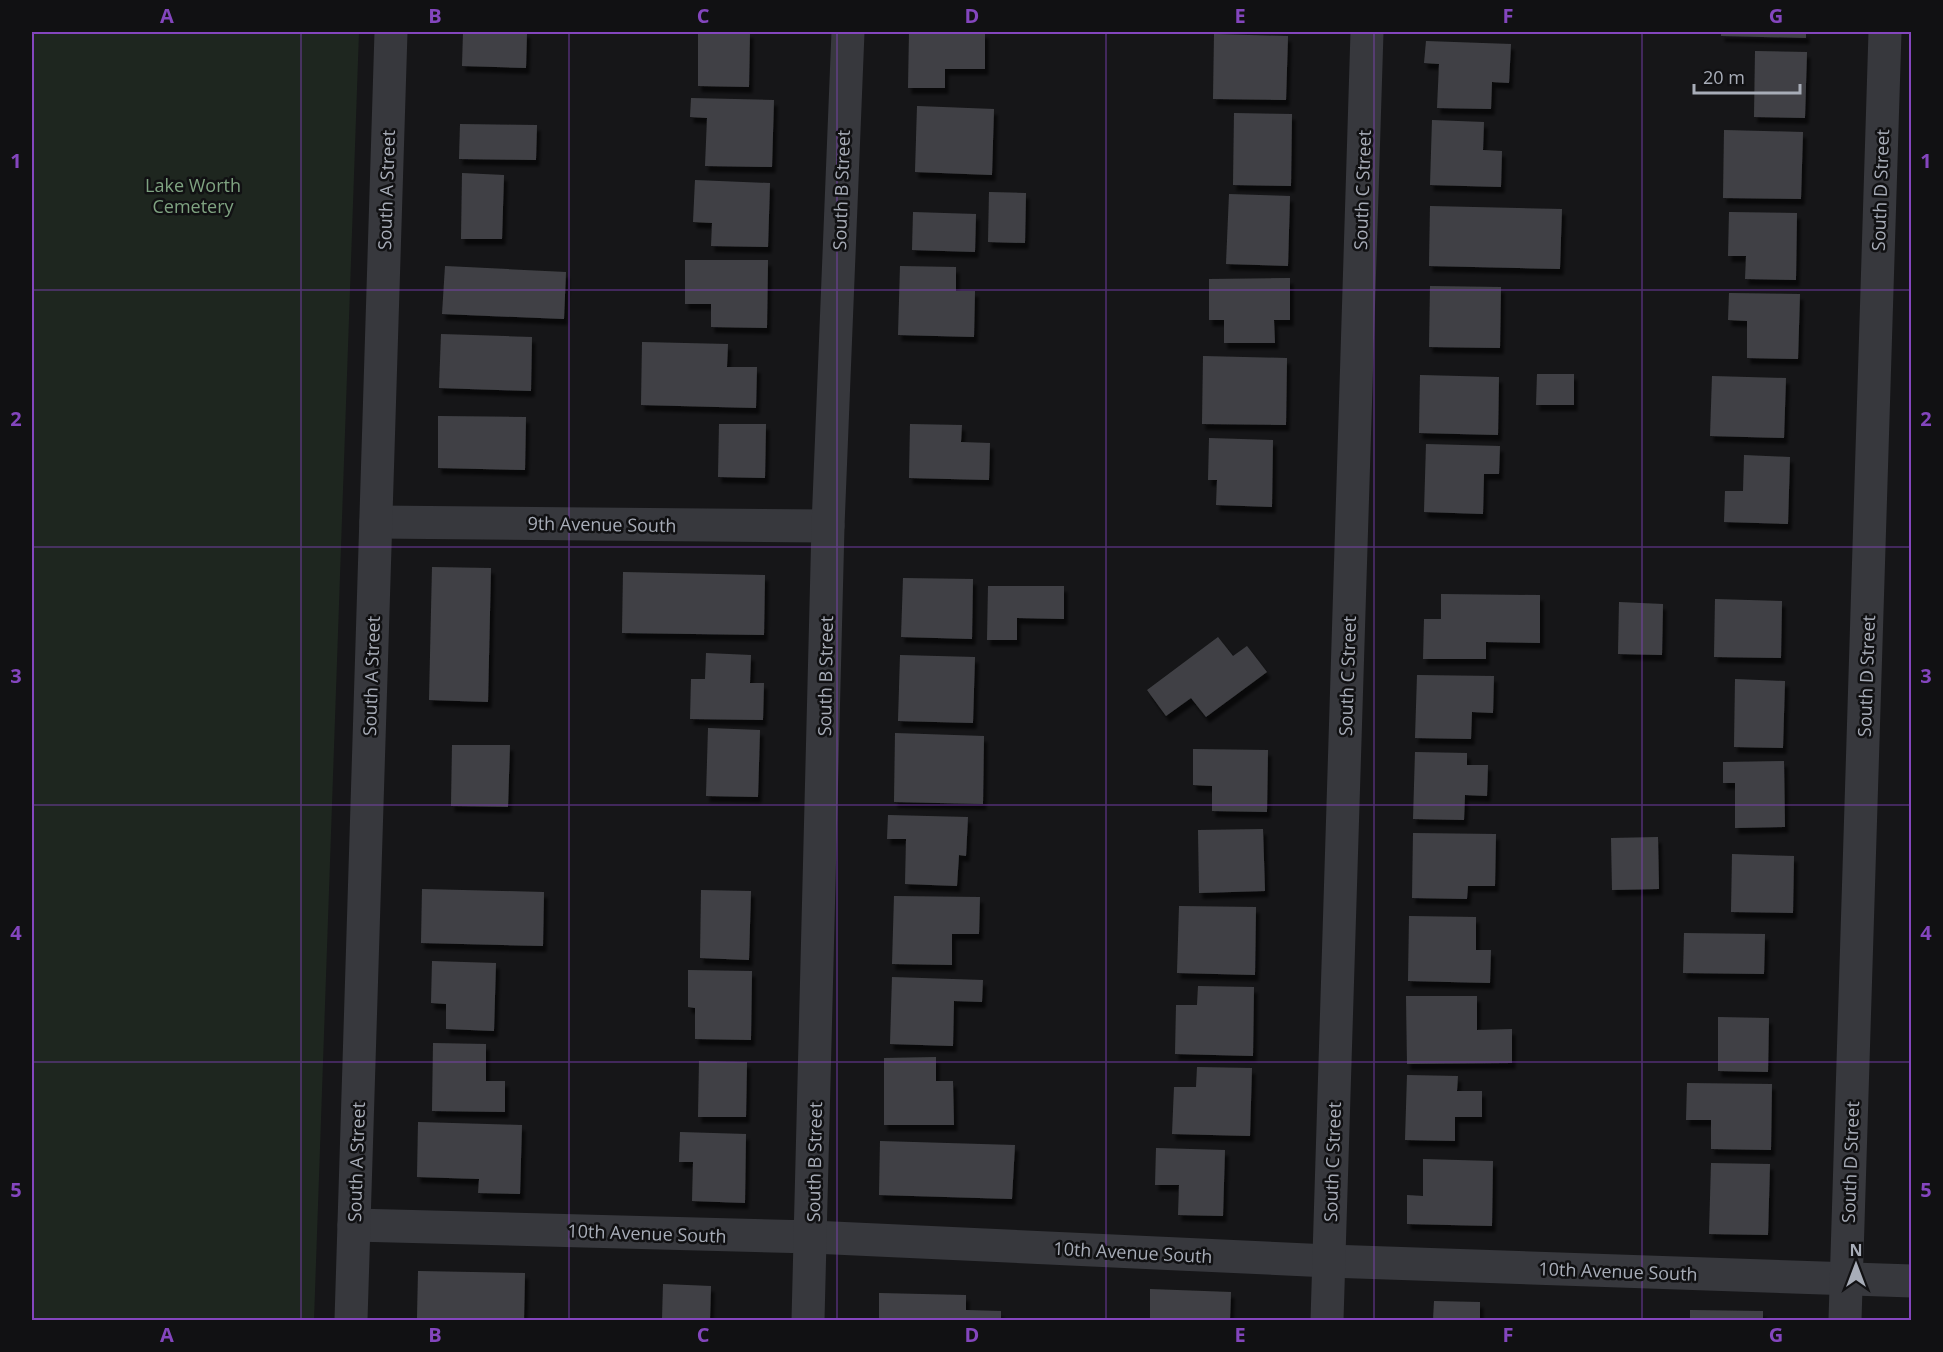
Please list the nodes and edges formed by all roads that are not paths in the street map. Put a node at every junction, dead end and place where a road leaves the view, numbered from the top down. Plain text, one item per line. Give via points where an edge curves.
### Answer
1 (391, 32) edge
2 (848, 32) edge
3 (1367, 32) edge
4 (1885, 32) edge
5 (376, 522) junction
6 (828, 526) junction
7 (354, 1225) junction
8 (812, 1237) junction
9 (1329, 1261) junction
10 (1846, 1279) junction
11 (1911, 1281) edge
12 (351, 1320) edge
13 (808, 1320) edge
14 (1327, 1320) edge
15 (1845, 1320) edge

1 - 5 street, South A Street
2 - 6 street, South B Street
3 - 9 street, South C Street
4 - 10 street, South D Street
5 - 6 street, 9th Avenue South
5 - 7 street, South A Street
6 - 8 street, South B Street
7 - 8 street, 10th Avenue South
7 - 12 street, South A Street
8 - 9 street, 10th Avenue South
8 - 13 street, South B Street
9 - 10 street, 10th Avenue South
9 - 14 street, South C Street
10 - 11 street, 10th Avenue South
10 - 15 street, South D Street

